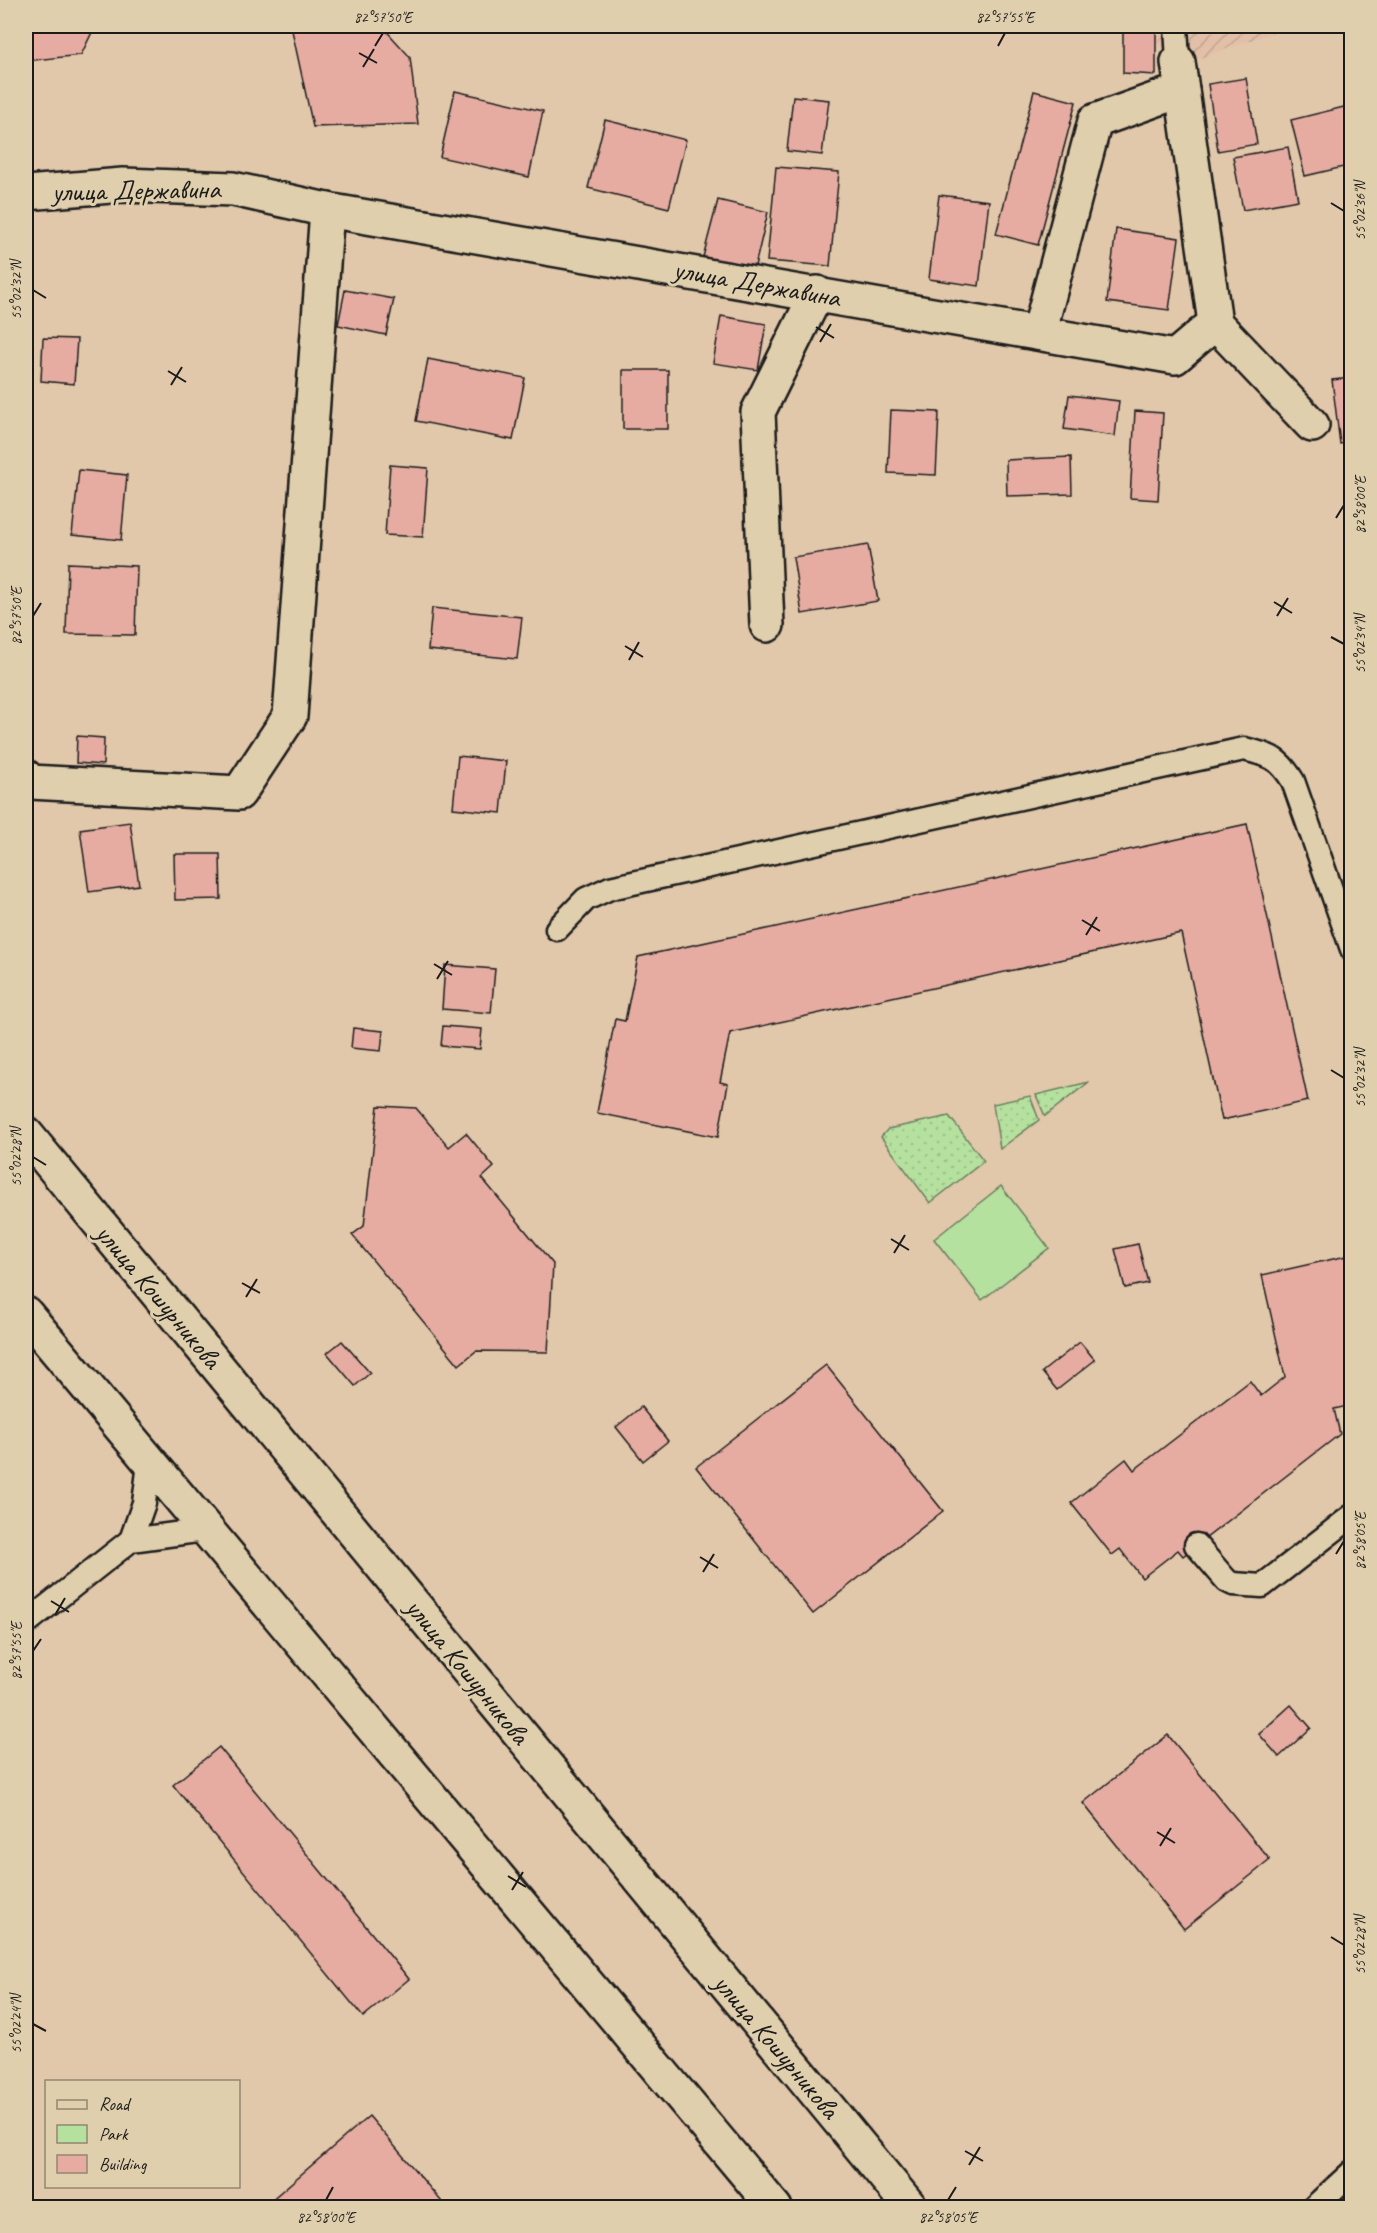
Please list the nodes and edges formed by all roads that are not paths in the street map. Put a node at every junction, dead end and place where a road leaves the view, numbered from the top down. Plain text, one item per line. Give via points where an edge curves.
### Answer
1 (1176, 26) edge
2 (1180, 76) junction
3 (26, 193) edge
4 (327, 210) junction
5 (817, 293) junction
6 (1215, 323) junction
7 (1039, 333) junction
8 (1312, 425) dead end
9 (767, 625) dead end
10 (26, 777) edge
11 (557, 929) dead end
12 (1352, 949) edge
13 (26, 1134) edge
14 (26, 1314) edge
15 (149, 1463) junction
16 (1352, 1516) edge
17 (204, 1530) junction
18 (131, 1540) junction
19 (1196, 1545) dead end
20 (26, 1623) edge
21 (1352, 2172) edge
22 (775, 2208) edge
23 (911, 2208) edge
24 (1313, 2208) edge

1 - 2 lane
2 - 6 street
2 - 7 street via 1095,121
3 - 4 street, улица Державина via 123,184 233,189
4 - 5 street, улица Державина
4 - 10 street via 290,716 239,793 30,782
5 - 7 street, улица Державина
5 - 9 street via 758,412
6 - 7 street, улица Державина via 1175,357
6 - 8 street
11 - 12 lane via 586,898 610,888 1244,749 1282,763 1293,781
13 - 23 street, улица Кошурникова
14 - 15 street
15 - 17 street
15 - 18 lane via 144,1503
16 - 19 lane via 1262,1586 1227,1581
17 - 18 lane
17 - 22 street
18 - 20 lane
21 - 24 lane

